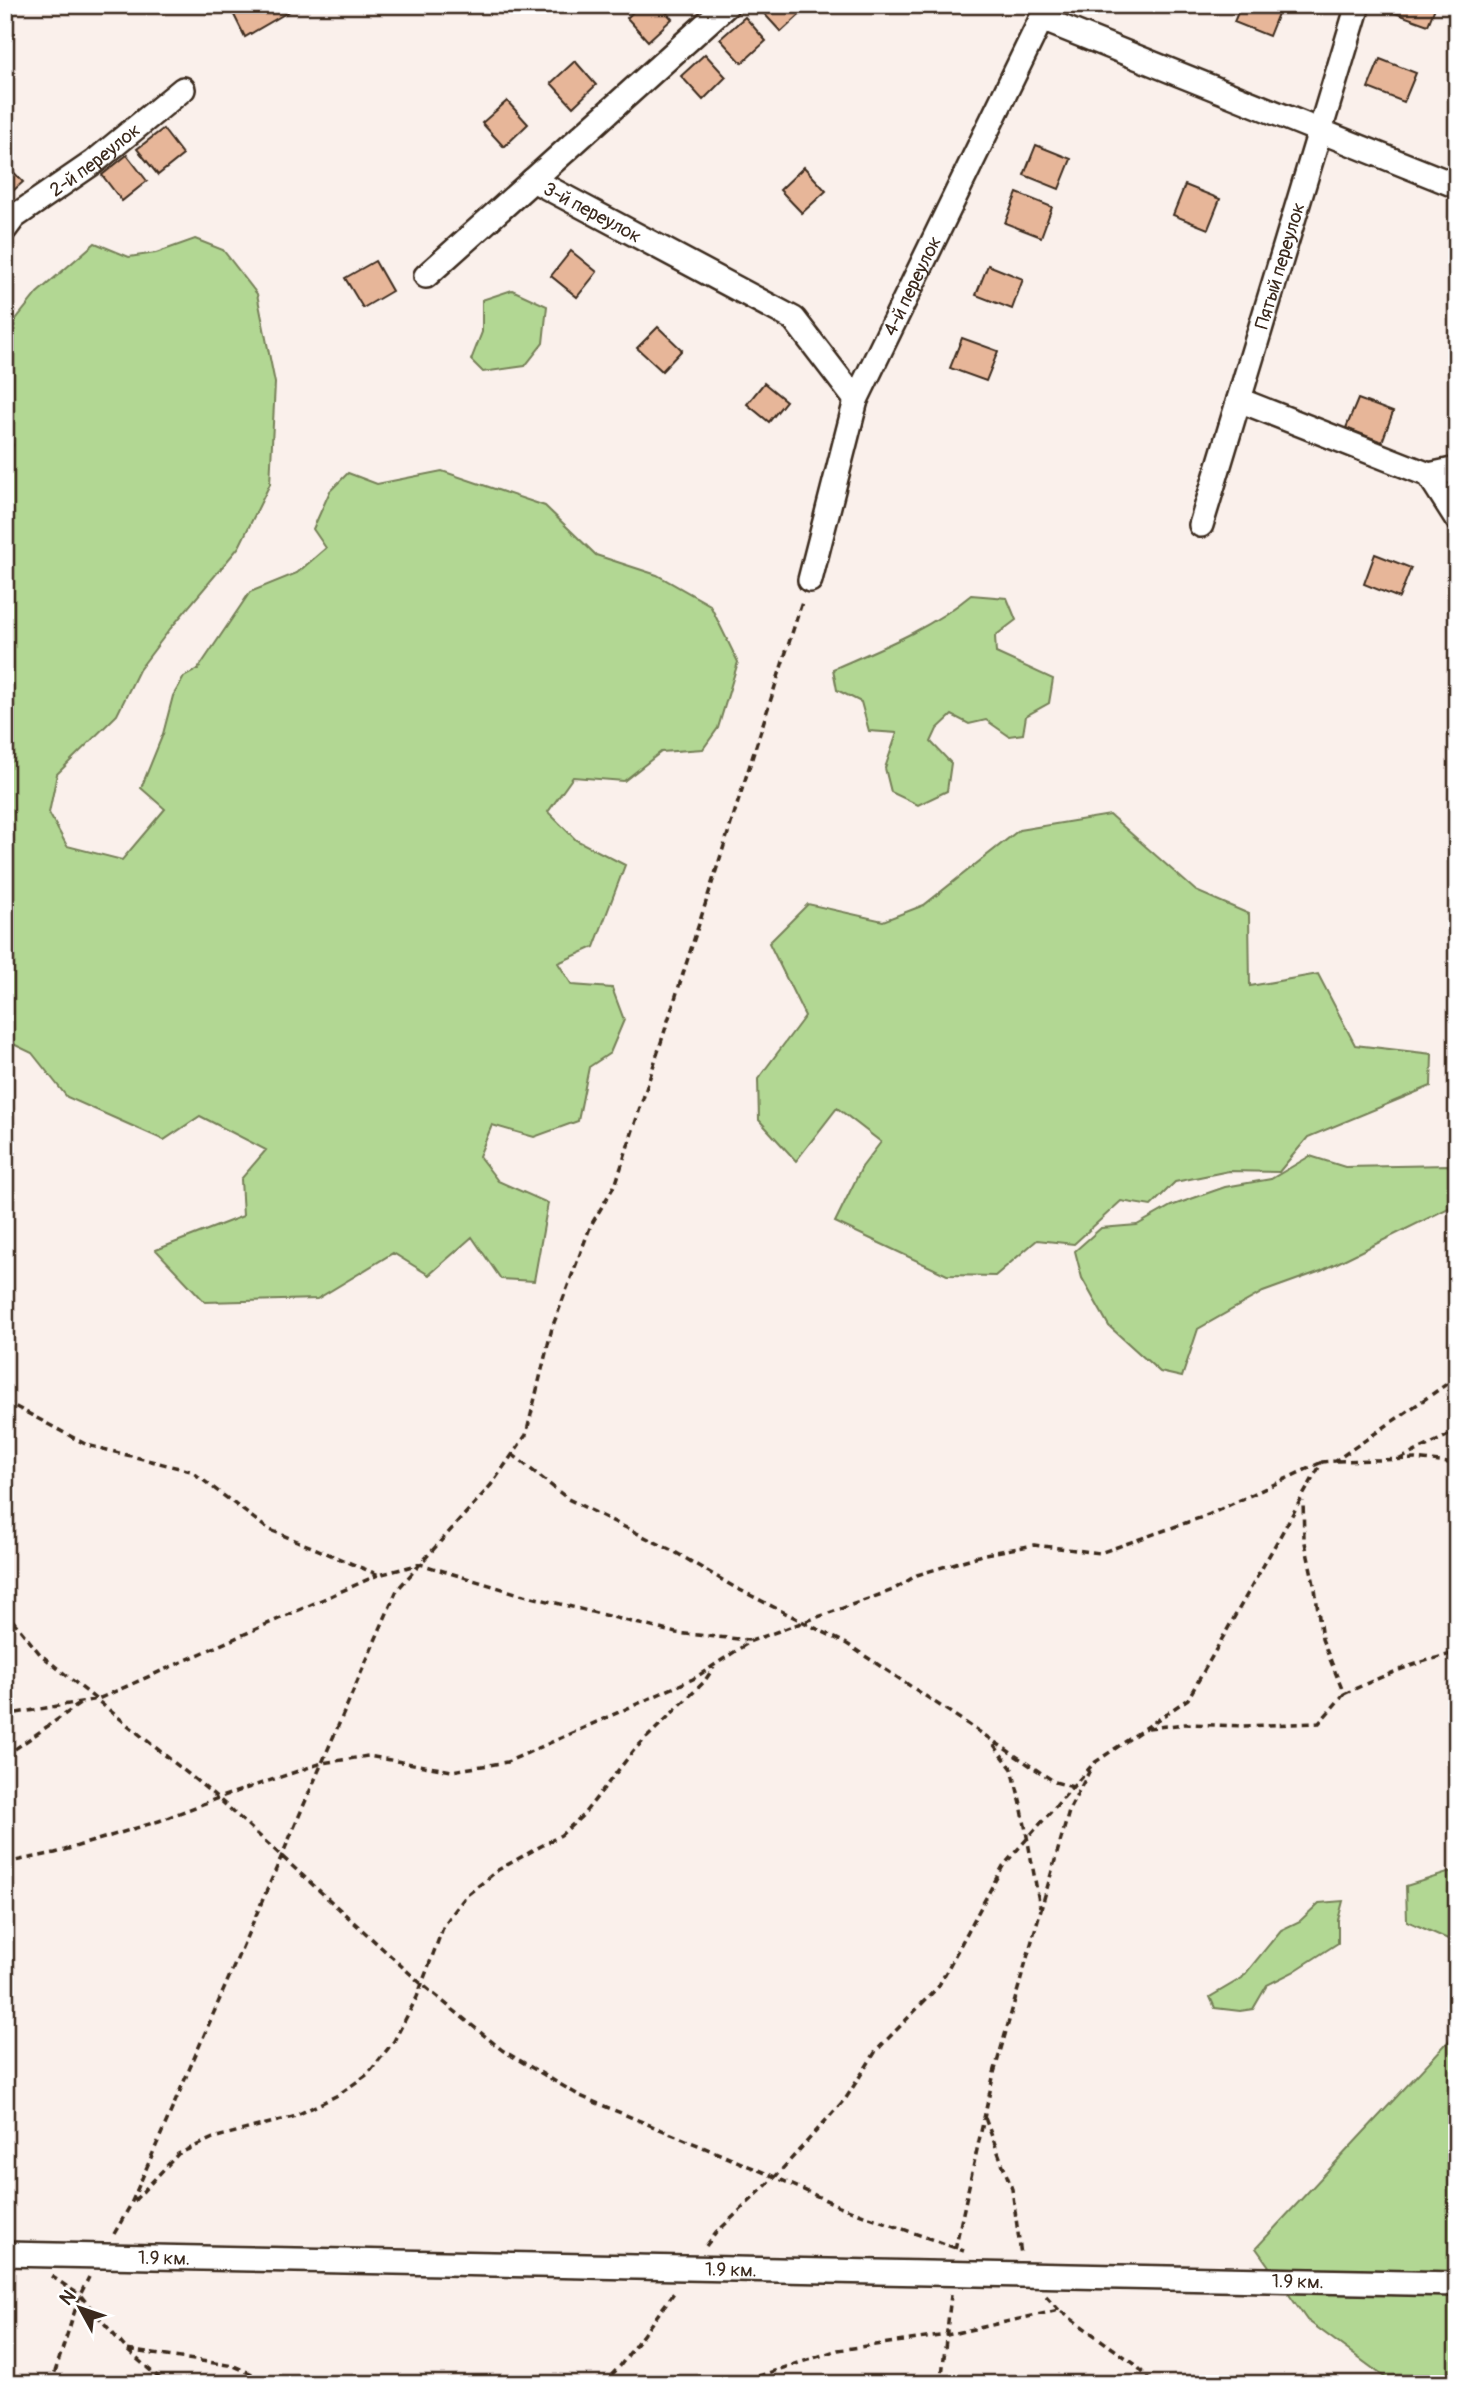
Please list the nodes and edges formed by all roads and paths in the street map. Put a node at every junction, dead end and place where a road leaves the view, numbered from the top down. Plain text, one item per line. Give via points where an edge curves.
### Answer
1 (727, 5) edge
2 (1358, 5) edge
3 (1045, 12) edge
4 (184, 89) dead end
5 (1321, 131) junction
6 (533, 180) junction
7 (1457, 186) edge
8 (5, 229) edge
9 (426, 276) dead end
10 (856, 400) junction
11 (1239, 400) junction
12 (1457, 469) edge
13 (1429, 475) junction
14 (1457, 519) edge
15 (1200, 525) dead end
16 (810, 580) joint
17 (1457, 1377) edge
18 (5, 1401) edge
19 (1457, 1431) edge
20 (512, 1454) junction
21 (1398, 1460) junction
22 (1335, 1461) junction
23 (1322, 1462) junction
24 (1457, 1464) edge
25 (1303, 1497) junction
26 (420, 1564) junction
27 (379, 1575) junction
28 (5, 1611) edge
29 (802, 1621) junction
30 (751, 1641) junction
31 (1457, 1653) edge
32 (716, 1664) junction
33 (1344, 1693) junction
34 (98, 1699) junction
35 (84, 1702) junction
36 (5, 1715) edge
37 (1146, 1728) junction
38 (991, 1741) junction
39 (5, 1756) edge
40 (322, 1763) junction
41 (1094, 1763) junction
42 (1073, 1787) junction
43 (218, 1798) junction
44 (1027, 1839) junction
45 (282, 1856) junction
46 (5, 1863) edge
47 (1041, 1911) junction
48 (421, 1984) junction
49 (984, 2116) junction
50 (775, 2177) junction
51 (130, 2206) junction
52 (111, 2239) dead end
53 (955, 2247) junction
54 (966, 2251) dead end
55 (5, 2254) edge
56 (700, 2255) dead end
57 (954, 2260) dead end
58 (1021, 2260) dead end
59 (92, 2272) dead end
60 (48, 2274) dead end
61 (1457, 2284) edge
62 (951, 2285) dead end
63 (676, 2289) dead end
64 (1041, 2291) dead end
65 (80, 2295) junction
66 (1059, 2310) junction
67 (947, 2335) junction
68 (127, 2350) junction
69 (1147, 2377) junction
70 (51, 2384) edge
71 (166, 2384) edge
72 (275, 2384) edge
73 (603, 2384) edge
74 (735, 2384) edge
75 (941, 2384) edge
76 (1143, 2384) edge
77 (1153, 2384) edge

1 - 6 street, 3-й переулок
2 - 5 street, Пятый переулок
3 - 5 street
3 - 10 street, 4-й переулок
4 - 8 street, 2-й переулок via 94,162 13,217
5 - 7 street
5 - 11 street, Пятый переулок
6 - 9 street
6 - 10 street, 3-й переулок via 794,319
10 - 16 street, 4-й переулок
11 - 13 street
11 - 15 street, Пятый переулок
12 - 13 street
13 - 14 street
16 - 20 path via 616,1183 591,1225 552,1328 526,1435
17 - 22 path
18 - 27 path via 87,1445 191,1471 268,1529
19 - 21 path
20 - 26 path via 491,1485
20 - 29 path via 568,1499
21 - 22 path
21 - 24 path
22 - 23 path
23 - 25 path
23 - 29 path via 1208,1515 1100,1553 1034,1545 985,1554 917,1575 893,1590
25 - 33 path via 1304,1538 1322,1639
25 - 37 path via 1188,1699
26 - 27 path
26 - 30 path via 676,1633
26 - 40 path via 397,1590
27 - 34 path
28 - 34 path via 40,1654
29 - 30 path
29 - 38 path via 847,1644
30 - 32 path
31 - 33 path via 1385,1674
32 - 40 path via 693,1679 507,1762 452,1771 368,1756
32 - 48 path via 704,1682 635,1749 582,1816 561,1835 498,1870 466,1896 444,1925
33 - 37 path via 1318,1723
34 - 35 path
34 - 43 path
35 - 36 path
35 - 39 path
37 - 41 path
38 - 42 path via 1055,1783
38 - 44 path via 1013,1769
40 - 43 path
40 - 45 path
41 - 42 path
41 - 47 path via 1070,1808
42 - 44 path
43 - 45 path
43 - 46 path via 55,1853
44 - 47 path
44 - 50 path via 1003,1866 938,1987 876,2051 846,2098
45 - 48 path
45 - 51 path
47 - 49 path
48 - 50 path via 502,2050 580,2096
48 - 51 path via 394,2041 368,2074 293,2118 213,2138 178,2154
49 - 53 path
49 - 58 path via 1012,2189
50 - 53 path via 839,2206
50 - 56 path via 716,2233
51 - 52 path
53 - 54 path
53 - 57 path
55 - 61 street, 1.9 км.
59 - 65 path
60 - 65 path
62 - 67 path
63 - 73 path
64 - 66 path
65 - 68 path
65 - 70 path
66 - 67 path
66 - 69 path
67 - 74 path via 838,2350
67 - 75 path
68 - 71 path
68 - 72 path via 234,2366
69 - 76 path
69 - 77 path

